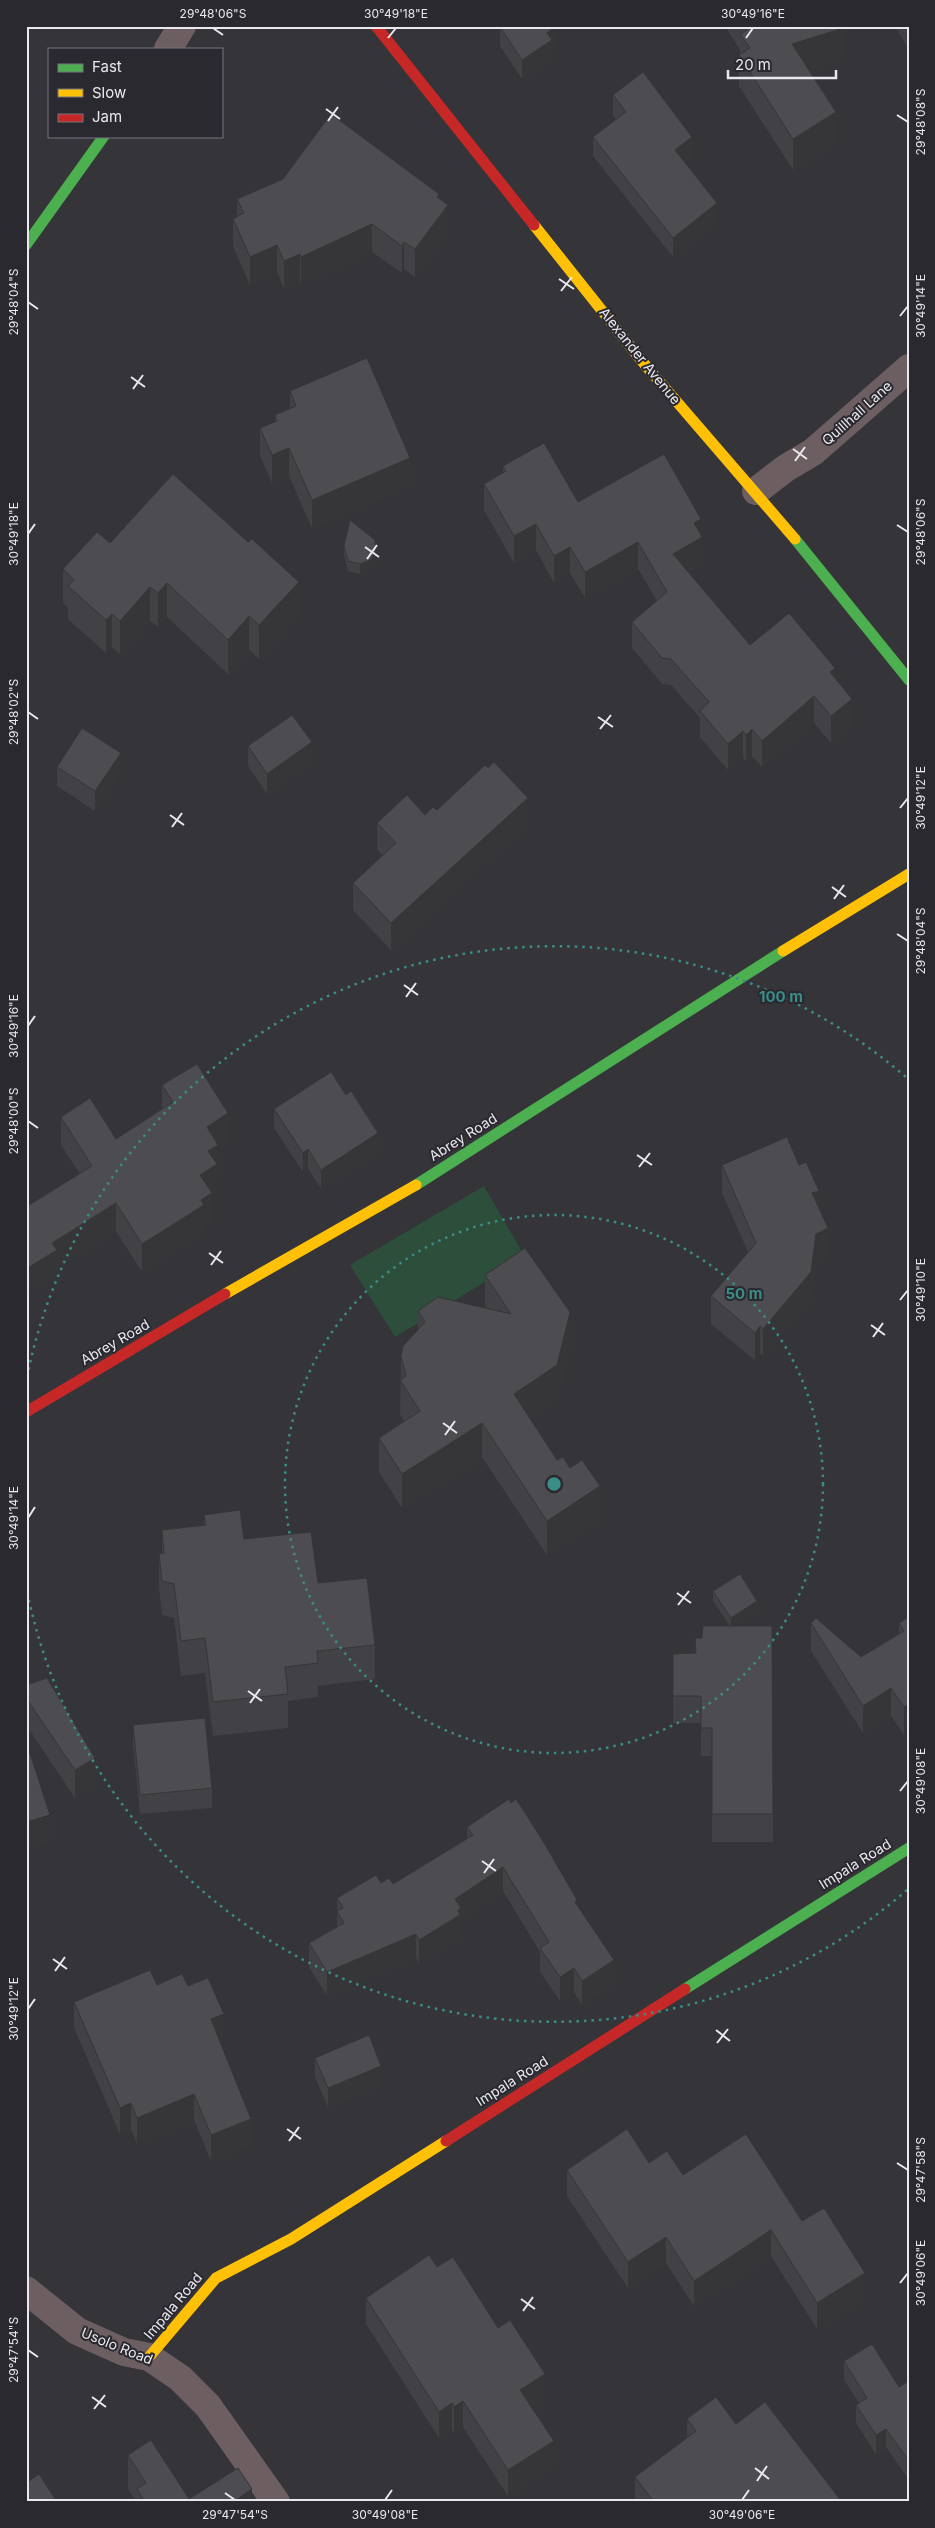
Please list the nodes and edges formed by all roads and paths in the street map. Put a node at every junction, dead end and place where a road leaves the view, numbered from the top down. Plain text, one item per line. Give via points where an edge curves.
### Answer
1 (182, 26) edge
2 (376, 26) edge
3 (169, 48) edge
4 (103, 138) edge
5 (26, 245) edge
6 (909, 368) edge
7 (756, 491) junction
8 (909, 680) edge
9 (909, 874) edge
10 (26, 1412) edge
11 (909, 1848) edge
12 (26, 2290) edge
13 (149, 2357) junction
14 (276, 2502) edge

1 - 3 street
2 - 7 street, Alexander Avenue via 646,366
4 - 5 street
6 - 7 street, Quillhall Lane via 813,452
7 - 8 street, Alexander Avenue
9 - 10 street, Abrey Road via 406,1191
11 - 13 street, Impala Road via 292,2239 216,2278
12 - 13 street, Usolo Road via 77,2331 124,2352
13 - 14 street, Usolo Road via 180,2378 208,2406

